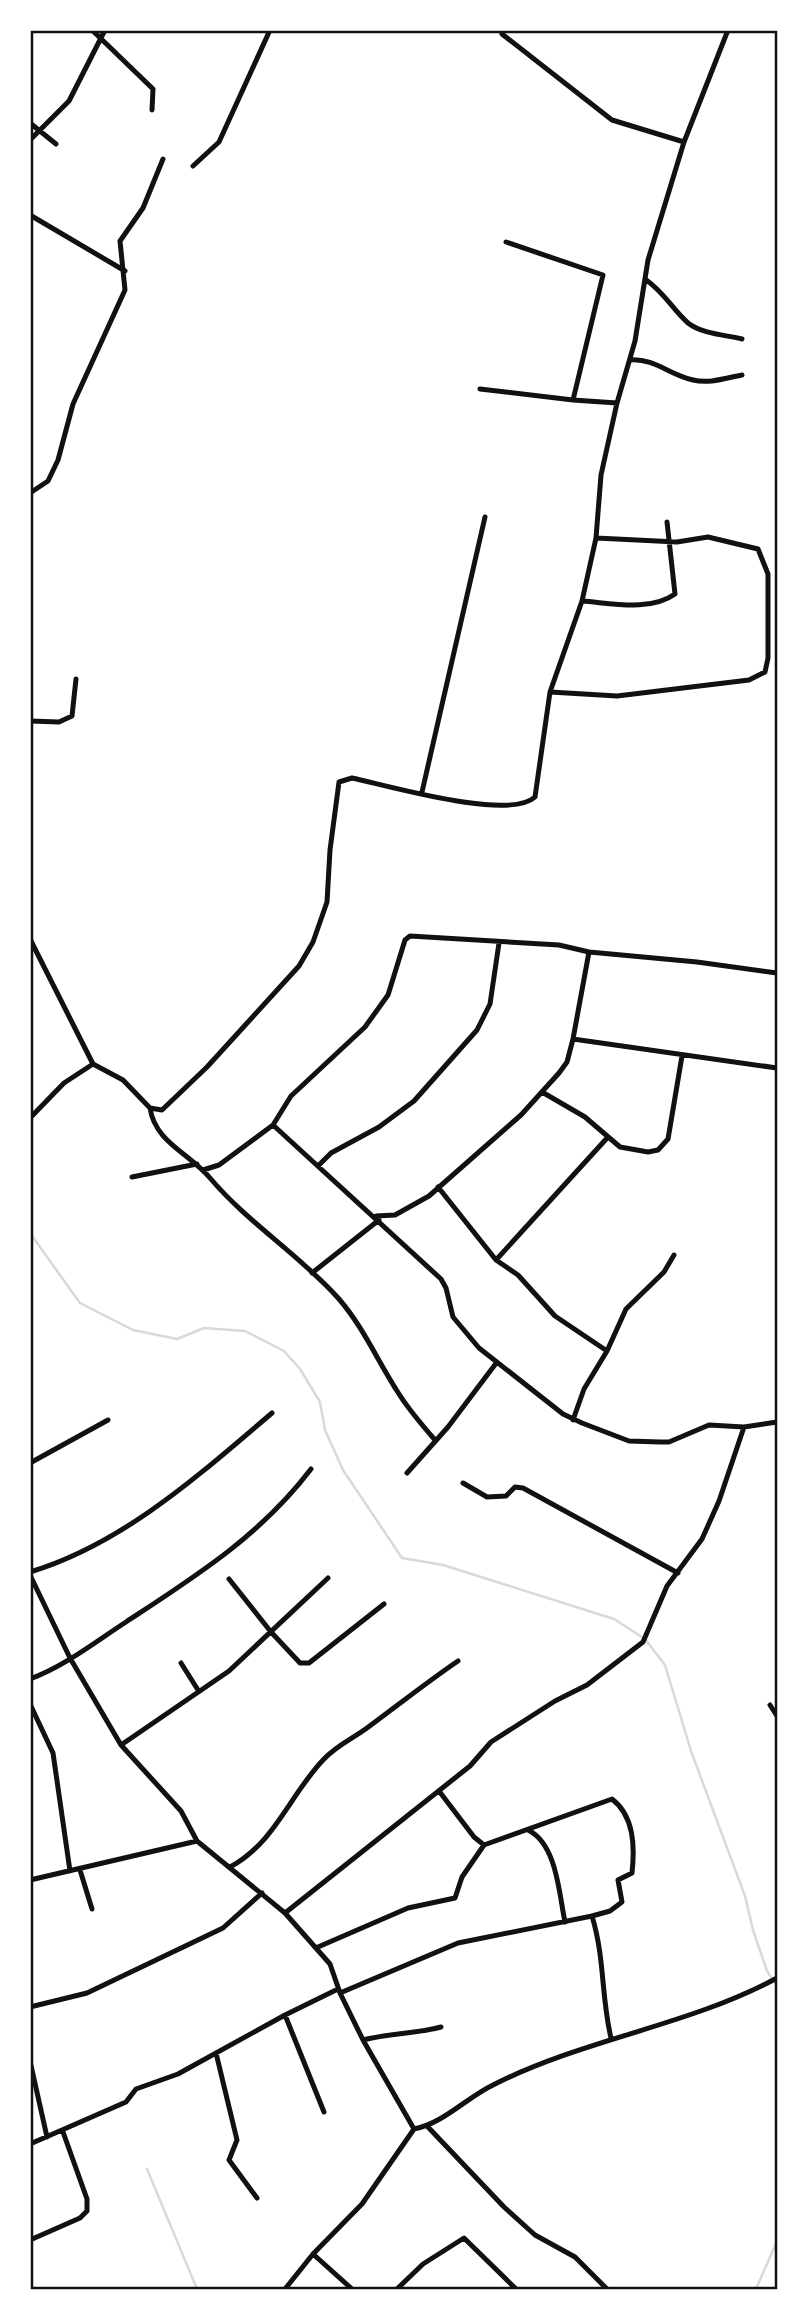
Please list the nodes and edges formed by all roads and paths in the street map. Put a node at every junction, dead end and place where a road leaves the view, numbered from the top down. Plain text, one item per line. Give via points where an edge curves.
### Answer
1 (92, 30) edge
2 (105, 30) edge
3 (270, 30) edge
4 (728, 30) edge
5 (502, 34) dead end
6 (102, 38) junction
7 (152, 110) dead end
8 (30, 123) edge
9 (39, 131) junction
10 (30, 140) edge
11 (684, 142) junction
12 (56, 144) dead end
13 (163, 159) dead end
14 (193, 166) dead end
15 (30, 215) edge
16 (506, 242) dead end
17 (125, 271) junction
18 (645, 279) junction
19 (742, 339) dead end
20 (630, 360) junction
21 (742, 375) dead end
22 (480, 389) dead end
23 (573, 400) junction
24 (617, 402) junction
25 (30, 493) edge
26 (485, 517) dead end
27 (667, 522) dead end
28 (596, 538) junction
29 (667, 541) junction
30 (582, 601) junction
31 (76, 679) dead end
32 (550, 692) junction
33 (30, 721) edge
34 (422, 792) junction
35 (30, 939) edge
36 (499, 943) junction
37 (589, 952) junction
38 (777, 973) edge
39 (573, 1039) junction
40 (682, 1056) junction
41 (93, 1064) junction
42 (777, 1068) edge
43 (542, 1092) junction
44 (150, 1108) junction
45 (30, 1118) edge
46 (273, 1125) junction
47 (607, 1137) junction
48 (197, 1164) junction
49 (318, 1166) junction
50 (203, 1170) junction
51 (132, 1177) dead end
52 (438, 1187) junction
53 (395, 1215) junction
54 (377, 1218) junction
55 (390, 1230) junction
56 (674, 1255) dead end
57 (496, 1260) junction
58 (312, 1273) junction
59 (607, 1351) junction
60 (496, 1362) junction
61 (272, 1413) dead end
62 (108, 1420) dead end
63 (573, 1420) junction
64 (777, 1422) edge
65 (744, 1427) junction
66 (435, 1440) junction
67 (30, 1463) edge
68 (311, 1469) dead end
69 (407, 1473) dead end
70 (463, 1483) dead end
71 (30, 1573) edge
72 (678, 1573) junction
73 (328, 1578) dead end
74 (229, 1579) dead end
75 (384, 1604) dead end
76 (271, 1632) junction
77 (70, 1658) junction
78 (458, 1661) dead end
79 (181, 1663) dead end
80 (30, 1679) edge
81 (198, 1690) junction
82 (30, 1704) edge
83 (770, 1705) dead end
84 (777, 1716) edge
85 (121, 1745) junction
86 (439, 1791) junction
87 (528, 1830) junction
88 (198, 1841) junction
89 (484, 1845) junction
90 (230, 1867) junction
91 (80, 1870) junction
92 (69, 1871) junction
93 (30, 1880) edge
94 (262, 1893) junction
95 (92, 1909) dead end
96 (285, 1913) junction
97 (592, 1916) junction
98 (565, 1922) junction
99 (318, 1947) junction
100 (777, 1978) edge
101 (339, 1991) junction
102 (30, 2007) edge
103 (285, 2015) junction
104 (441, 2027) dead end
105 (611, 2038) junction
106 (363, 2040) junction
107 (216, 2053) junction
108 (30, 2066) edge
109 (324, 2112) dead end
110 (427, 2126) junction
111 (414, 2129) junction
112 (63, 2132) junction
113 (47, 2137) junction
114 (30, 2144) edge
115 (257, 2198) dead end
116 (30, 2240) edge
117 (313, 2254) junction
118 (285, 2289) edge
119 (352, 2289) edge
120 (397, 2289) edge
121 (516, 2289) edge
122 (607, 2289) edge

1 - 6 street
2 - 6 street
3 - 14 street via 219,142
4 - 11 street
5 - 11 street via 612,120
6 - 7 street via 153,89
6 - 9 street via 69,101
8 - 9 street
9 - 10 street
9 - 12 street
11 - 18 street
13 - 17 street via 143,208 120,241
15 - 17 street
16 - 23 street via 603,275
17 - 25 street via 125,290 74,404 58,460 48,481
18 - 19 street via 664,293 689,323
18 - 20 street
20 - 21 street via 642,359 692,380
20 - 24 street
22 - 23 street
23 - 24 street
24 - 28 street via 601,475
26 - 34 street
27 - 29 street
28 - 29 street
28 - 30 street
29 - 30 street via 675,594 666,601 633,605
29 - 32 street via 708,537 758,549 768,574 765,672 750,680 630,694
30 - 32 street
31 - 33 street via 72,716 59,722
32 - 34 street via 538,784 528,803 469,804
34 - 44 street via 352,778 339,782 327,902 313,942 299,966 207,1067 162,1110
35 - 41 street
36 - 37 street
36 - 46 street via 418,934 405,940 395,980 378,1010 291,1096
36 - 49 street via 490,1004 478,1030 414,1101
37 - 38 street
37 - 39 street
39 - 40 street
39 - 43 street via 566,1062
40 - 42 street
40 - 47 street via 664,1146 648,1152 630,1150
41 - 44 street via 123,1080
41 - 45 street via 64,1083
43 - 47 street via 585,1117
43 - 52 street
44 - 48 street via 152,1126
46 - 49 street
46 - 50 street via 219,1165
47 - 57 street
48 - 50 street
48 - 51 street
49 - 54 street
50 - 58 street via 251,1221
52 - 53 street
52 - 57 street
53 - 54 street
53 - 55 street
54 - 55 street
54 - 58 street
55 - 60 street via 441,1279 456,1324
56 - 59 street via 653,1284 626,1309
57 - 59 street via 518,1275 555,1316
58 - 66 street via 366,1335 398,1393
59 - 63 street via 584,1389
60 - 63 street
60 - 66 street
61 - 71 street via 136,1521 66,1561
62 - 67 street
63 - 65 street via 639,1441 669,1442 709,1425
64 - 65 street
65 - 72 street via 702,1539
66 - 69 street
68 - 77 street via 286,1503 216,1563
70 - 72 street via 487,1497 506,1496 515,1487 523,1488
71 - 77 street
72 - 86 street via 637,1648 579,1690 491,1742
73 - 76 street
74 - 76 street
75 - 76 street via 309,1663 300,1663
76 - 81 street via 229,1671
77 - 80 street
77 - 85 street
78 - 90 street via 341,1743 309,1777 261,1844
79 - 81 street
81 - 85 street
82 - 92 street via 52,1753
83 - 84 street
85 - 88 street via 181,1811
86 - 89 street
86 - 96 street
87 - 89 street
87 - 97 street via 612,1800 625,1809 631,1830 632,1873 618,1880 622,1902
87 - 98 street via 541,1840 555,1870
88 - 90 street
88 - 91 street
89 - 99 street via 462,1877 455,1898 408,1908
90 - 94 street
91 - 92 street
91 - 95 street
92 - 93 street
94 - 96 street
94 - 102 street via 223,1928 86,1993
96 - 99 street
97 - 98 street
97 - 105 street via 602,1951
98 - 101 street via 458,1943
99 - 101 street via 330,1964
100 - 105 street via 707,2008
101 - 103 street
101 - 106 street
103 - 107 street
103 - 109 street
104 - 106 street
105 - 110 street via 493,2084
106 - 111 street
107 - 112 street via 178,2074 136,2089 126,2102
107 - 115 street via 237,2140 229,2161
108 - 113 street
110 - 111 street
110 - 122 street via 504,2207 535,2235 575,2258
111 - 117 street via 362,2204
112 - 113 street
112 - 116 street via 87,2211
113 - 114 street
117 - 118 street
117 - 119 street
120 - 121 street via 423,2264 464,2238

